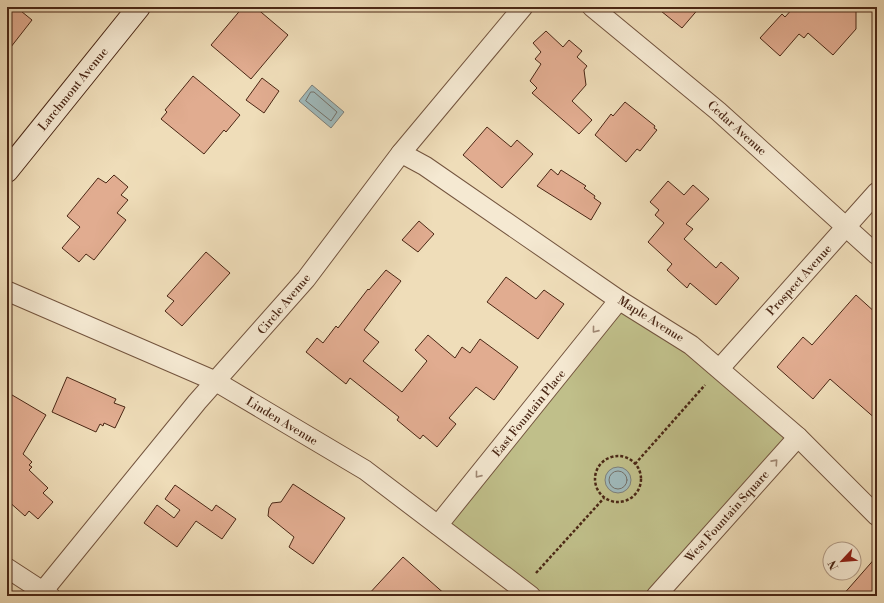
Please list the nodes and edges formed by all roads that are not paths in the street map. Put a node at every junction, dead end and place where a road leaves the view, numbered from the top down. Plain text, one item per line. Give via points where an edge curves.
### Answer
1 (139, 7) edge
2 (523, 7) edge
3 (592, 7) edge
4 (401, 153) junction
5 (7, 171) edge
6 (877, 192) edge
7 (846, 227) junction
8 (877, 255) edge
9 (7, 291) edge
10 (619, 300) junction
11 (720, 368) junction
12 (215, 381) junction
13 (798, 437) junction
14 (877, 516) edge
15 (438, 525) junction
16 (7, 568) edge
17 (523, 593) edge
18 (44, 594) edge
19 (656, 596) edge

1 - 5 street, Larchmont Avenue
2 - 4 street, Circle Avenue
3 - 7 street, Cedar Avenue via 718,111
4 - 10 street, Maple Avenue via 425,166
4 - 12 street, Circle Avenue via 306,279
6 - 7 street, Prospect Avenue
7 - 8 street, Cedar Avenue
7 - 11 street, Prospect Avenue
9 - 12 street, Linden Avenue
10 - 11 street, Maple Avenue via 691,345
10 -> 15 street, East Fountain Place
11 - 13 street, Maple Avenue
12 - 15 street, Linden Avenue via 365,470
12 - 18 street, Circle Avenue
13 - 14 street, Maple Avenue
19 -> 13 street, West Fountain Square
15 - 17 street, Linden Avenue
16 - 18 street

